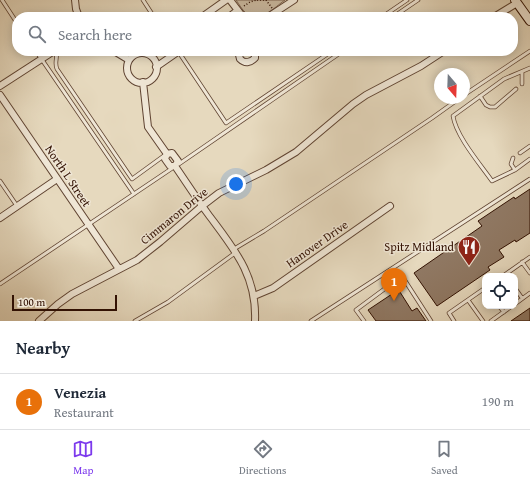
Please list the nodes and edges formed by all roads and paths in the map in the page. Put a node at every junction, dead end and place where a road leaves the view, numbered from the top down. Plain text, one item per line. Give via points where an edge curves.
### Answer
1 (2, 0) edge
2 (75, 0) edge
3 (143, 0) edge
4 (226, 0) edge
5 (230, 0) edge
6 (257, 0) edge
7 (266, 0) edge
8 (294, 0) edge
9 (407, 0) edge
10 (418, 0) edge
11 (516, 2) edge
12 (240, 4) dead end
13 (272, 8) dead end
14 (237, 11) edge
15 (77, 12) edge
16 (151, 12) edge
17 (209, 12) edge
18 (272, 12) edge
19 (389, 12) edge
20 (400, 12) edge
21 (501, 12) edge
22 (12, 15) edge
23 (530, 21) edge
24 (530, 50) edge
25 (39, 56) edge
26 (46, 56) edge
27 (57, 56) edge
28 (122, 56) edge
29 (134, 56) edge
30 (152, 56) edge
31 (171, 56) edge
32 (181, 56) edge
33 (239, 56) edge
34 (254, 56) edge
35 (325, 56) edge
36 (336, 56) edge
37 (436, 56) edge
38 (41, 59) junction
39 (129, 60) junction
40 (156, 67) junction
41 (530, 68) edge
42 (522, 72) junction
43 (143, 82) junction
44 (522, 84) dead end
45 (0, 86) edge
46 (516, 89) dead end
47 (470, 91) edge
48 (0, 95) edge
49 (480, 96) junction
50 (452, 104) edge
51 (530, 146) edge
52 (520, 153) dead end
53 (167, 154) junction
54 (513, 158) dead end
55 (530, 159) edge
56 (175, 166) junction
57 (514, 170) junction
58 (57, 179) junction
59 (530, 179) edge
60 (0, 181) edge
61 (134, 194) junction
62 (17, 206) junction
63 (202, 206) junction
64 (390, 206) dead end
65 (0, 218) edge
66 (88, 224) junction
67 (236, 251) junction
68 (530, 257) edge
69 (522, 262) junction
70 (119, 269) junction
71 (508, 273) edge
72 (530, 273) edge
73 (0, 284) edge
74 (482, 290) edge
75 (518, 292) edge
76 (530, 293) edge
77 (254, 296) junction
78 (522, 298) junction
79 (468, 300) junction
80 (518, 301) edge
81 (502, 309) edge
82 (508, 309) edge
83 (504, 312) junction
84 (39, 321) edge
85 (136, 321) edge
86 (255, 321) edge
87 (311, 321) edge
88 (364, 321) edge
89 (431, 321) edge
90 (454, 321) edge
91 (483, 321) edge
92 (491, 321) edge

1 - 22 lane
2 - 15 street
3 - 16 lane
4 - 17 street
5 - 14 street
6 - 7 path
6 - 12 path via 243,7
7 - 13 path
8 - 18 street
9 - 19 lane
10 - 20 lane
11 - 21 street
11 - 23 main road
24 - 47 lane
25 - 38 lane
26 - 38 street
27 - 53 lane via 57,69 132,179
28 - 39 street
29 - 39 street
30 - 40 street
31 - 40 street
32 - 35 lane via 226,123
33 - 34 street via 240,59 250,62
36 - 56 lane
37 - 63 street, Cimmaron Drive via 353,104 296,152 219,193
38 - 45 street
38 - 61 lane
39 - 43 street via 128,74 134,80
40 - 43 street via 154,75
41 - 42 lane
42 - 44 lane
42 - 49 lane via 504,79
43 - 53 street via 148,127
46 - 49 lane via 495,107 486,105
48 - 58 street, North L Street
49 - 57 lane via 452,116 454,123 492,181
50 - 67 lane
51 - 52 lane
53 - 56 street via 165,159 170,166
54 - 57 lane via 511,164
55 - 57 lane
56 - 61 lane
56 - 63 street
58 - 62 street
58 - 66 street, North L Street
59 - 87 lane
60 - 62 lane
61 - 66 lane
62 - 65 street
63 - 67 street
63 - 70 street, Cimmaron Drive via 149,251
64 - 77 street, Hanover Drive via 273,288
66 - 70 street, North L Street
66 - 73 lane
67 - 77 street via 248,273
67 - 85 lane via 168,302
68 - 69 lane
69 - 71 lane
69 - 72 lane
70 - 84 street, Cimmaron Drive via 72,294
74 - 79 lane
75 - 78 lane
76 - 78 lane
77 - 86 street
78 - 80 lane
79 - 90 lane via 449,313
79 - 91 lane
81 - 83 lane
82 - 83 lane
83 - 92 lane
88 - 89 lane via 356,310 402,276

